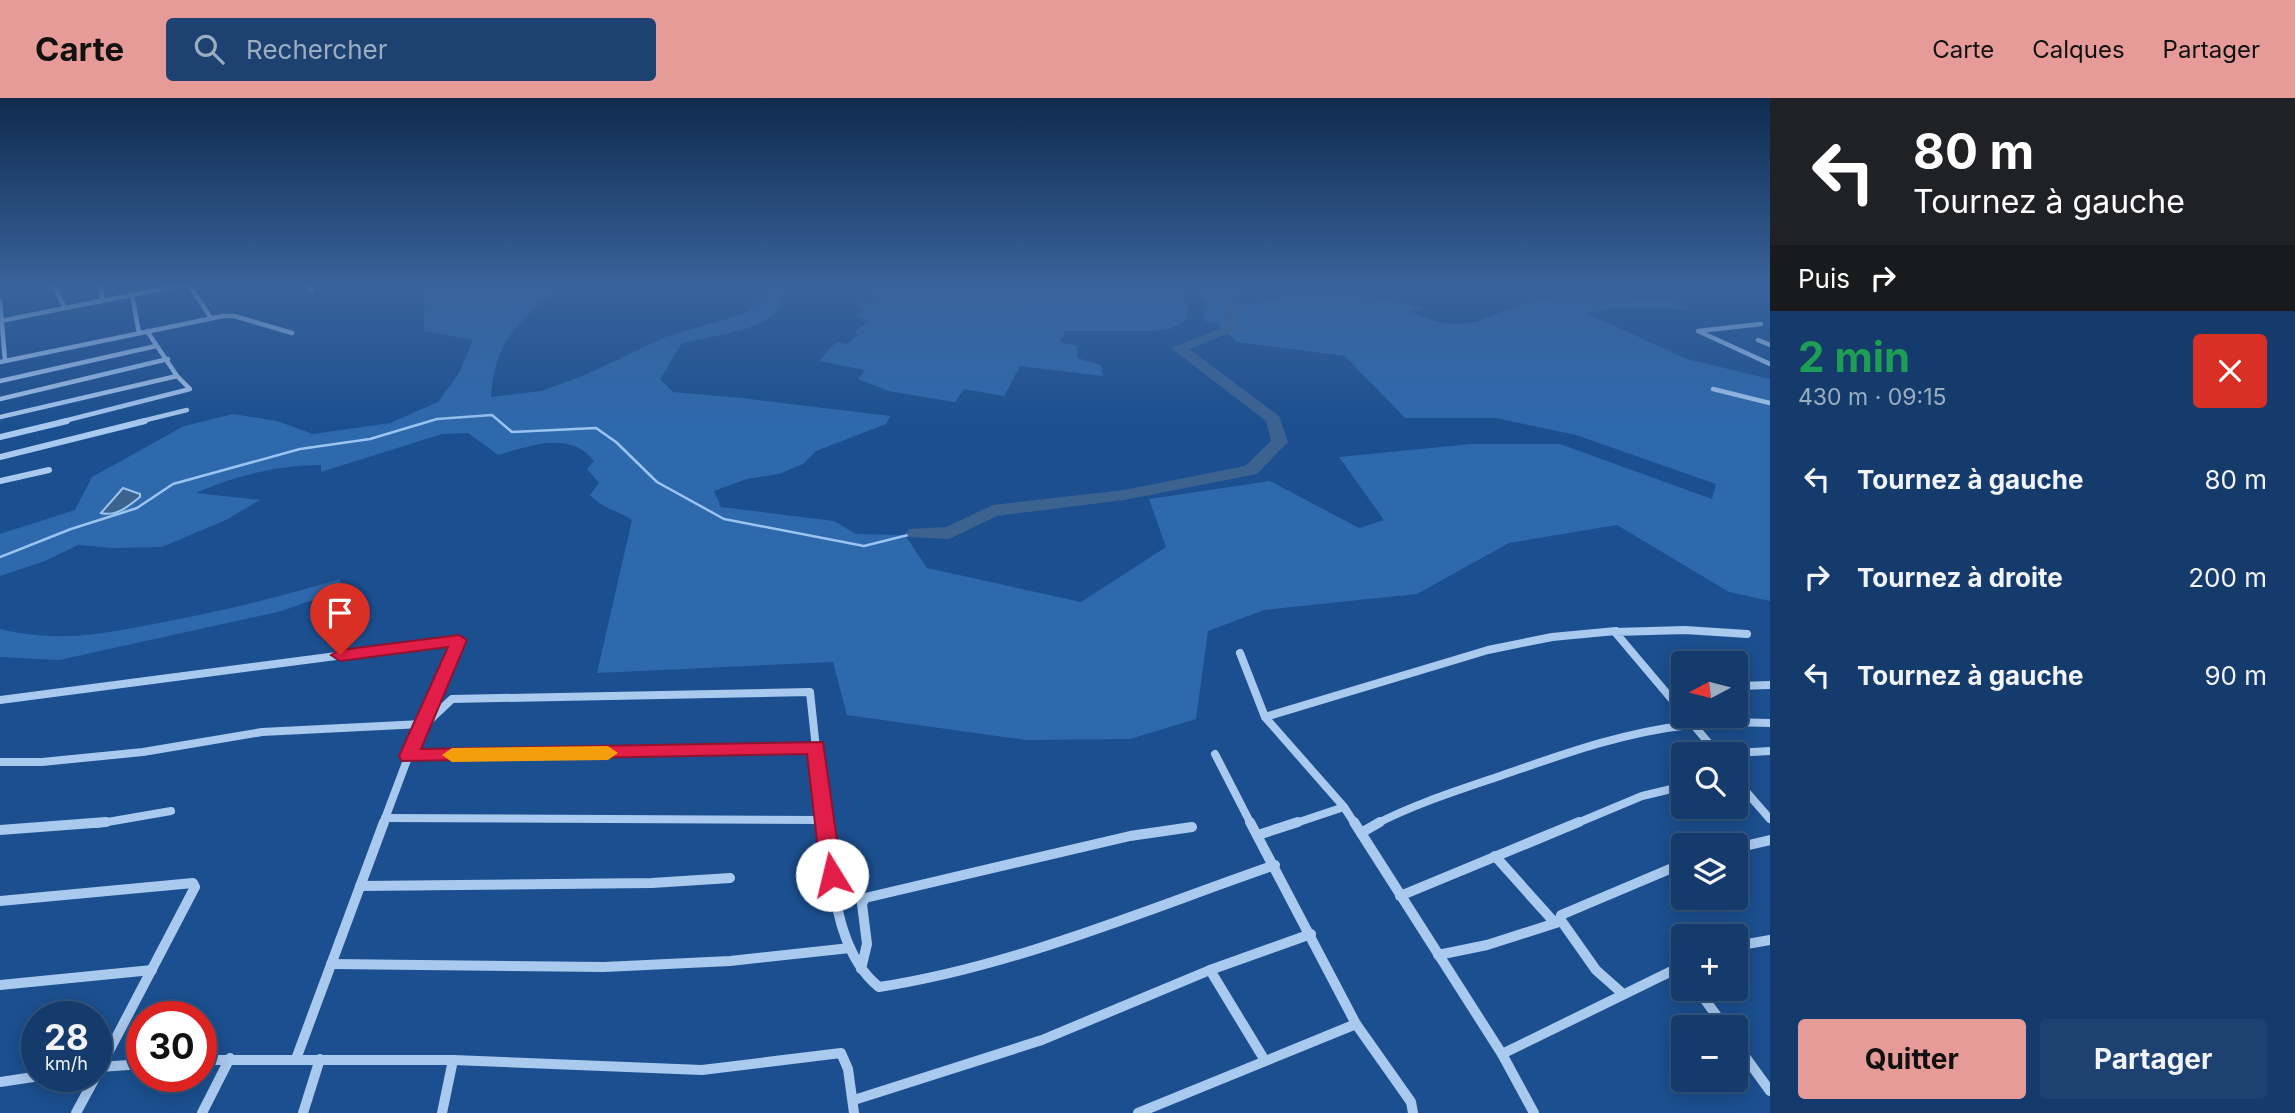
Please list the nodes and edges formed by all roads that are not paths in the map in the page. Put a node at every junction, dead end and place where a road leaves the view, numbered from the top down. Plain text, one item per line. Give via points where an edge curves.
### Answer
1 (1, 332) edge
2 (148, 332) edge
3 (287, 332) edge
4 (1701, 332) edge
5 (139, 333) edge
6 (292, 334) dead end
7 (1758, 340) dead end
8 (1770, 345) edge
9 (156, 346) junction
10 (167, 359) junction
11 (2, 361) edge
12 (1770, 364) edge
13 (177, 376) junction
14 (0, 381) edge
15 (1713, 388) dead end
16 (0, 399) edge
17 (1770, 403) edge
18 (187, 410) dead end
19 (0, 417) edge
20 (0, 438) edge
21 (0, 457) edge
22 (49, 470) dead end
23 (0, 481) edge
24 (1616, 631) junction
25 (1747, 634) dead end
26 (1240, 653) dead end
27 (1770, 685) edge
28 (1748, 686) edge
29 (0, 700) edge
30 (1671, 703) edge
31 (1265, 717) junction
32 (1748, 723) edge
33 (1770, 723) edge
34 (421, 726) junction
35 (1671, 726) edge
36 (1693, 728) edge
37 (1706, 742) edge
38 (816, 747) junction
39 (1770, 751) edge
40 (1748, 752) edge
41 (1215, 754) dead end
42 (408, 756) junction
43 (0, 762) edge
44 (1671, 789) edge
45 (1748, 794) edge
46 (1344, 807) junction
47 (171, 811) dead end
48 (385, 818) junction
49 (1770, 819) edge
50 (823, 820) junction
51 (1192, 827) dead end
52 (0, 830) edge
53 (1361, 833) junction
54 (1258, 835) junction
55 (1770, 840) edge
56 (1748, 845) edge
57 (1495, 856) junction
58 (1275, 865) junction
59 (1671, 868) edge
60 (730, 878) dead end
61 (360, 886) junction
62 (1400, 896) junction
63 (0, 901) edge
64 (1558, 921) junction
65 (1311, 934) junction
66 (1770, 940) edge
67 (1748, 944) edge
68 (849, 948) junction
69 (1438, 955) junction
70 (331, 964) junction
71 (861, 969) junction
72 (152, 970) junction
73 (1210, 970) junction
74 (1671, 972) edge
75 (0, 985) edge
76 (1623, 994) junction
77 (1356, 1024) junction
78 (112, 1044) edge
79 (1503, 1054) junction
80 (230, 1058) junction
81 (217, 1059) edge
82 (296, 1059) junction
83 (320, 1059) junction
84 (1264, 1059) junction
85 (453, 1060) junction
86 (1748, 1061) edge
87 (21, 1079) edge
88 (0, 1082) edge
89 (1770, 1091) edge
90 (87, 1092) edge
91 (854, 1100) junction
92 (76, 1113) edge
93 (202, 1113) edge
94 (303, 1113) edge
95 (442, 1113) edge
96 (854, 1113) edge
97 (1138, 1113) edge
98 (1413, 1113) edge
99 (1534, 1113) edge

1 - 11 street
2 - 9 street
3 - 6 street
4 - 12 street
5 - 11 street
7 - 8 street
9 - 10 street
9 - 14 street
10 - 13 street
10 - 16 street
13 - 19 street
13 - 20 street via 190,389
15 - 17 street
18 - 21 street
22 - 23 street
24 - 25 street
24 - 30 street
24 - 31 street via 1565,634 1464,657 1301,710
26 - 31 street
27 - 28 street
29 - 34 street via 459,640
31 - 46 street
32 - 33 street
34 - 38 street via 452,699 808,691
34 - 42 street
34 - 43 street via 262,732 144,752
35 - 53 street via 1588,746 1416,804
36 - 37 street
38 - 42 street
38 - 50 street
39 - 40 street
41 - 54 street
42 - 48 street
44 - 57 street via 1642,796
45 - 49 street
46 - 53 street
46 - 54 street
47 - 52 street via 88,825
48 - 50 street
48 - 61 street
50 - 68 street
51 - 71 street via 1130,835 865,898 867,944
53 - 62 street
54 - 58 street
55 - 56 street
57 - 62 street
57 - 64 street
58 - 65 street
58 - 71 street via 1094,930 938,978 884,988 871,983
59 - 64 street via 1561,915
60 - 61 street
61 - 70 street
62 - 69 street
63 - 72 street via 194,883
64 - 69 street via 1487,945
64 - 76 street via 1596,970
65 - 73 street
65 - 77 street
66 - 67 street
68 - 70 street via 730,961 604,967
68 - 71 street
69 - 79 street
70 - 82 street
72 - 75 street
72 - 78 street
73 - 84 street
73 - 91 street via 1042,1040
74 - 76 street
76 - 79 street
77 - 84 street
77 - 98 street
79 - 99 street
80 - 81 street
80 - 82 street
80 - 93 street
82 - 83 street
83 - 85 street
83 - 94 street
84 - 97 street
85 - 91 street via 702,1070 841,1053
85 - 95 street
86 - 89 street
87 - 88 street
90 - 92 street
91 - 96 street

